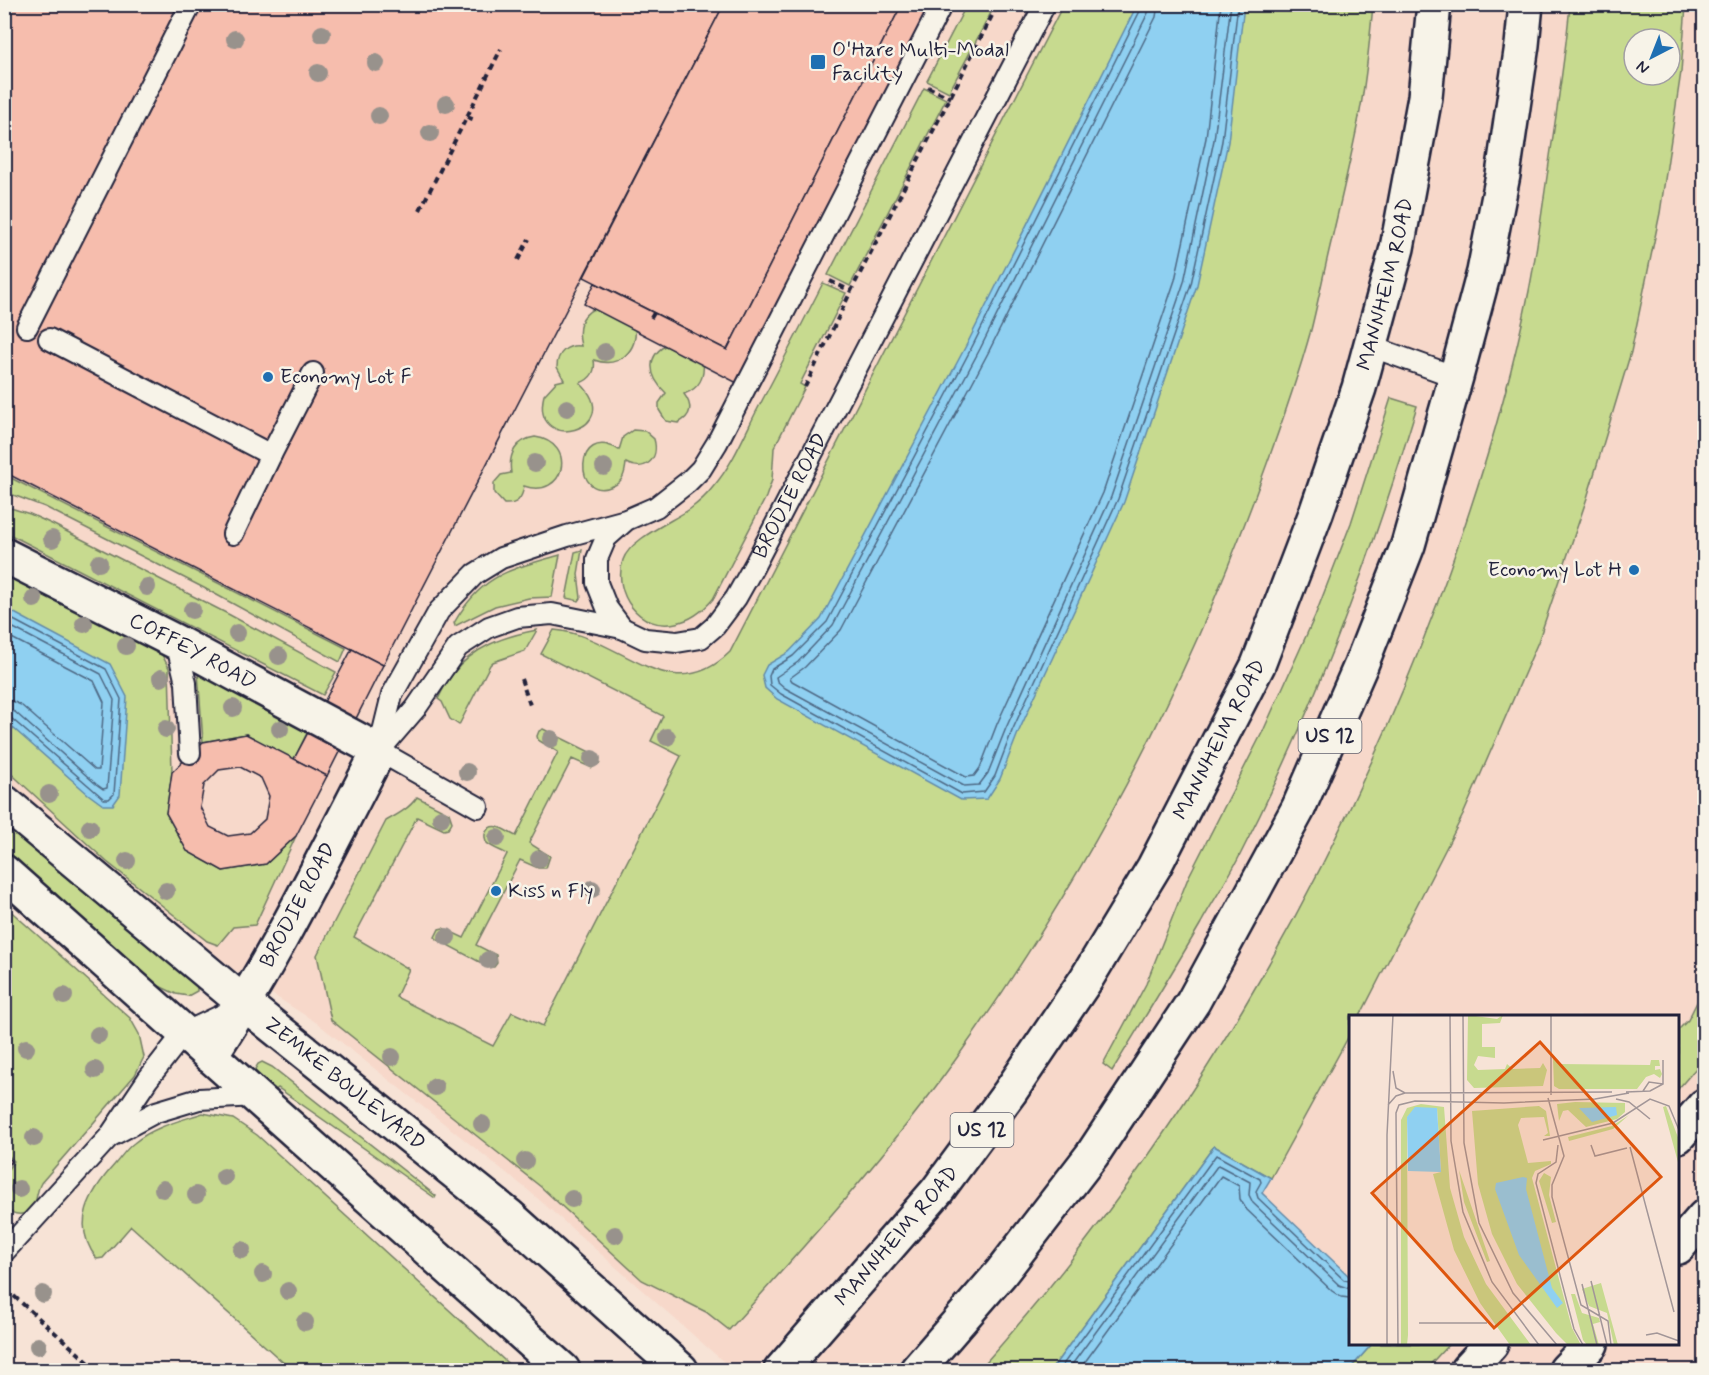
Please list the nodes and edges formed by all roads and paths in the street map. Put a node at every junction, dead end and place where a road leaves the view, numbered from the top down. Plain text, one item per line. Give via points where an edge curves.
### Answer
1 (190, 4) edge
2 (942, 4) edge
3 (998, 4) edge
4 (1045, 4) edge
5 (1434, 4) edge
6 (1526, 4) edge
7 (501, 49) dead end
8 (925, 85) dead end
9 (951, 98) junction
10 (467, 117) junction
11 (475, 120) dead end
12 (420, 210) dead end
13 (529, 239) dead end
14 (518, 260) dead end
15 (826, 279) dead end
16 (851, 291) junction
17 (654, 312) dead end
18 (651, 318) dead end
19 (27, 327) dead end
20 (49, 339) dead end
21 (1370, 346) junction
22 (313, 373) dead end
23 (1456, 377) junction
24 (806, 387) dead end
25 (271, 455) junction
26 (626, 520) junction
27 (233, 534) dead end
28 (4, 555) edge
29 (622, 628) junction
30 (176, 642) junction
31 (521, 679) dead end
32 (530, 705) dead end
33 (379, 751) junction
34 (190, 753) dead end
35 (4, 802) edge
36 (478, 807) dead end
37 (4, 872) edge
38 (245, 1004) junction
39 (184, 1034) junction
40 (210, 1056) junction
41 (256, 1095) junction
42 (1704, 1106) edge
43 (1679, 1134) edge
44 (109, 1137) junction
45 (1704, 1217) edge
46 (1679, 1245) edge
47 (4, 1252) edge
48 (6, 1289) dead end
49 (1490, 1345) edge
50 (1590, 1345) edge
51 (97, 1371) edge
52 (563, 1371) edge
53 (681, 1371) edge
54 (782, 1371) edge
55 (917, 1371) edge
56 (1467, 1371) edge
57 (1566, 1371) edge

1 - 19 lane
2 - 26 lane, BRODIE ROAD via 717,443 688,482 656,507
3 - 9 path
4 - 29 lane, BRODIE ROAD via 736,598 701,638 677,642 645,639
5 - 21 main road, MANNHEIM ROAD / US 12 via 1425,97 1397,248
6 - 23 main road, US 12 via 1503,175 1484,272
7 - 10 path
8 - 9 path
9 - 16 path
10 - 11 path
10 - 12 path
13 - 14 path
15 - 16 path
16 - 24 path
17 - 18 path
20 - 25 lane
21 - 23 lane
21 - 54 main road, MANNHEIM ROAD / US 12 via 1316,513 1258,665 1154,867 1085,981 937,1191
22 - 25 lane
23 - 55 main road, US 12 via 1408,545 1298,809 1193,1002 1092,1155 1001,1273
25 - 27 lane
26 - 29 lane via 606,538 597,559 597,584 607,608
26 - 33 lane, BRODIE ROAD via 501,558 476,574 439,611 392,695
28 - 30 main road, COFFEY ROAD
29 - 33 lane, BRODIE ROAD via 552,614 517,617 489,627 458,647 416,708
30 - 33 main road, COFFEY ROAD
30 - 34 lane via 186,683
31 - 32 path
33 - 36 lane
33 - 38 main road, BRODIE ROAD
35 - 38 main road, ZEMKE BOULEVARD
37 - 39 main road
38 - 39 lane
38 - 40 main road, BRODIE ROAD
38 - 53 main road, ZEMKE BOULEVARD via 508,1215
39 - 40 main road
39 - 44 lane
40 - 41 main road
41 - 44 lane via 199,1099 156,1112
41 - 52 main road
42 - 43 main road
44 - 47 lane
45 - 46 main road
48 - 51 path
49 - 56 main road
50 - 57 main road

